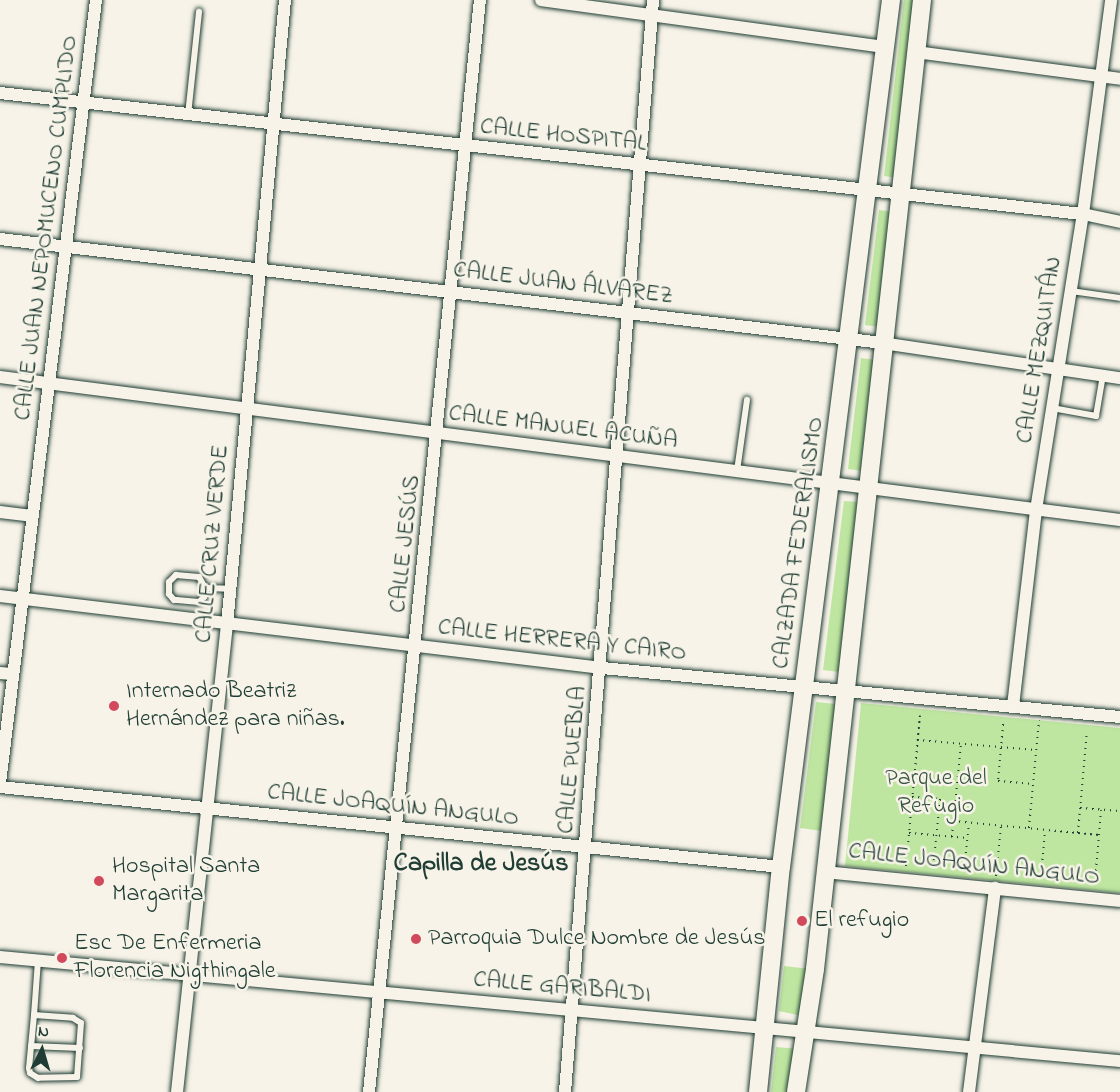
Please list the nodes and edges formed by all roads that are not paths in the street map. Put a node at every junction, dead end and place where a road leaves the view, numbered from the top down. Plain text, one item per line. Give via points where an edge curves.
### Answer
1 (96, 0) edge
2 (285, 0) edge
3 (480, 0) edge
4 (541, 0) edge
5 (653, 0) edge
6 (891, 0) edge
7 (922, 0) edge
8 (1111, 0) edge
9 (199, 12) dead end
10 (652, 15) junction
11 (886, 47) junction
12 (916, 52) junction
13 (1101, 77) junction
14 (1120, 79) edge
15 (0, 93) edge
16 (85, 103) junction
17 (188, 115) junction
18 (274, 124) junction
19 (467, 146) junction
20 (640, 166) junction
21 (869, 192) junction
22 (899, 195) junction
23 (1083, 214) junction
24 (1120, 222) edge
25 (0, 239) edge
26 (66, 247) junction
27 (261, 270) junction
28 (1071, 291) junction
29 (451, 292) junction
30 (1120, 298) edge
31 (629, 313) junction
32 (851, 339) junction
33 (882, 343) junction
34 (1059, 369) junction
35 (1103, 375) junction
36 (0, 377) edge
37 (1120, 378) edge
38 (49, 384) junction
39 (747, 400) dead end
40 (1052, 408) junction
41 (247, 409) junction
42 (438, 434) junction
43 (618, 456) junction
44 (737, 472) junction
45 (831, 484) junction
46 (866, 488) junction
47 (1036, 510) junction
48 (0, 512) edge
49 (32, 516) junction
50 (1120, 520) edge
51 (205, 588) junction
52 (230, 589) junction
53 (0, 597) edge
54 (21, 599) junction
55 (227, 625) junction
56 (416, 647) junction
57 (602, 668) junction
58 (6, 674) edge
59 (804, 687) junction
60 (843, 692) junction
61 (1013, 706) junction
62 (1120, 717) edge
63 (0, 785) edge
64 (208, 808) junction
65 (397, 828) junction
66 (587, 847) junction
67 (781, 867) junction
68 (825, 872) junction
69 (995, 888) junction
70 (1120, 901) edge
71 (0, 957) edge
72 (38, 960) junction
73 (191, 975) junction
74 (379, 992) junction
75 (572, 1010) junction
76 (33, 1015) junction
77 (764, 1029) junction
78 (806, 1032) junction
79 (975, 1045) junction
80 (31, 1046) junction
81 (80, 1048) junction
82 (1120, 1061) edge
83 (177, 1092) edge
84 (369, 1092) edge
85 (565, 1092) edge
86 (758, 1092) edge
87 (796, 1092) edge
88 (969, 1092) edge

1 - 16 street, CALLE JUAN NEPOMUCENO CUMPLIDO
2 - 18 street, CALLE CRUZ VERDE
3 - 19 street, CALLE JESÚS
4 - 10 street
5 - 10 street, CALLE PUEBLA
6 - 11 main road, CALZADA FEDERALISMO
7 - 12 main road
8 - 13 street, CALLE MEZQUITÁN
9 - 17 lane
10 - 11 street
10 - 20 street, CALLE PUEBLA
11 - 21 main road, CALZADA FEDERALISMO
12 - 13 street
12 - 22 main road
13 - 14 street
13 - 23 street, CALLE MEZQUITÁN
15 - 16 street, CALLE HOSPITAL
16 - 17 street, CALLE HOSPITAL
16 - 26 street, CALLE JUAN NEPOMUCENO CUMPLIDO
17 - 18 street, CALLE HOSPITAL
18 - 19 street, CALLE HOSPITAL
18 - 27 street, CALLE CRUZ VERDE
19 - 20 street, CALLE HOSPITAL
19 - 29 street, CALLE JESÚS
20 - 21 street, CALLE HOSPITAL
20 - 31 street, CALLE PUEBLA
21 - 22 street, CALLE HOSPITAL
21 - 32 main road, CALZADA FEDERALISMO
22 - 23 street, CALLE HOSPITAL
22 - 33 main road
23 - 24 street, CALLE HOSPITAL
23 - 28 street, CALLE MEZQUITÁN
25 - 26 street, CALLE JUAN ÁLVAREZ
26 - 27 street, CALLE JUAN ÁLVAREZ
26 - 38 street, CALLE JUAN NEPOMUCENO CUMPLIDO
27 - 29 street, CALLE JUAN ÁLVAREZ
27 - 41 street, CALLE CRUZ VERDE
28 - 30 lane
28 - 34 street, CALLE MEZQUITÁN
29 - 31 street, CALLE JUAN ÁLVAREZ
29 - 42 street, CALLE JESÚS
31 - 32 street, CALLE JUAN ÁLVAREZ
31 - 43 street, CALLE PUEBLA
32 - 33 street, CALLE JUAN ÁLVAREZ
32 - 45 main road, CALZADA FEDERALISMO
33 - 34 street, CALLE JUAN ÁLVAREZ
33 - 46 main road
34 - 35 street, CALLE JUAN ÁLVAREZ
34 - 40 street, CALLE MEZQUITÁN
35 - 37 street, CALLE JUAN ÁLVAREZ
35 - 40 lane via 1096,416
36 - 38 street, CALLE MANUEL ACUÑA
38 - 41 street, CALLE MANUEL ACUÑA
38 - 49 street, CALLE JUAN NEPOMUCENO CUMPLIDO
39 - 44 lane
40 - 47 street, CALLE MEZQUITÁN
41 - 42 street, CALLE MANUEL ACUÑA
41 - 52 street, CALLE CRUZ VERDE
42 - 43 street, CALLE MANUEL ACUÑA
42 - 56 street, CALLE JESÚS
43 - 44 street, CALLE MANUEL ACUÑA
43 - 57 street, CALLE PUEBLA
44 - 45 street, CALLE MANUEL ACUÑA
45 - 46 street, CALLE MANUEL ACUÑA
45 - 59 main road, CALZADA FEDERALISMO
46 - 47 street, CALLE MANUEL ACUÑA
46 - 60 main road
47 - 50 street, CALLE MANUEL ACUÑA
47 - 61 street, CALLE MEZQUITÁN
48 - 49 street
49 - 54 street, CALLE JUAN NEPOMUCENO CUMPLIDO
51 - 51 lane via 200,577 176,575 171,576 168,594 174,600 199,602
51 - 52 lane
52 - 55 street, CALLE CRUZ VERDE
53 - 54 street, CALLE HERRERA Y CAIRO
54 - 55 street, CALLE HERRERA Y CAIRO
54 - 58 street, CALLE JUAN NEPOMUCENO CUMPLIDO
55 - 56 street, CALLE HERRERA Y CAIRO
55 - 64 street, CALLE CRUZ VERDE
56 - 57 street, CALLE HERRERA Y CAIRO
56 - 65 street, CALLE JESÚS
57 - 59 street, CALLE HERRERA Y CAIRO
57 - 66 street, CALLE PUEBLA
58 - 63 street, CALLE JUAN NEPOMUCENO CUMPLIDO
59 - 60 street, CALLE HERRERA Y CAIRO
59 - 67 main road, CALZADA FEDERALISMO
60 - 61 street, CALLE HERRERA Y CAIRO
60 - 68 main road
61 - 62 street, CALLE HERRERA Y CAIRO
63 - 64 street, CALLE JOAQUÍN ANGULO
64 - 65 street, CALLE JOAQUÍN ANGULO
64 - 73 street, CALLE CRUZ VERDE
65 - 66 street, CALLE JOAQUÍN ANGULO
65 - 74 street, CALLE JESÚS
66 - 67 street, CALLE JOAQUÍN ANGULO
66 - 75 street, CALLE PUEBLA
67 - 77 main road, CALZADA FEDERALISMO
68 - 69 street, CALLE JOAQUÍN ANGULO
68 - 78 main road
69 - 70 street, CALLE JOAQUÍN ANGULO
69 - 79 street
71 - 72 street, CALLE GARIBALDI
72 - 73 street, CALLE GARIBALDI
72 - 76 lane
73 - 74 street, CALLE GARIBALDI
73 - 83 street, CALLE CRUZ VERDE
74 - 75 street, CALLE GARIBALDI
74 - 84 street, CALLE JESÚS
75 - 77 street, CALLE GARIBALDI
75 - 85 street, CALLE PUEBLA
76 - 80 lane
76 - 81 lane via 78,1019 82,1027
77 - 78 street, CALLE GARIBALDI
77 - 86 main road, CALZADA FEDERALISMO
78 - 79 street, CALLE GARIBALDI
78 - 87 main road
79 - 82 street, CALLE GARIBALDI
79 - 88 street
80 - 81 lane
80 - 81 lane via 30,1073 38,1078 77,1077

